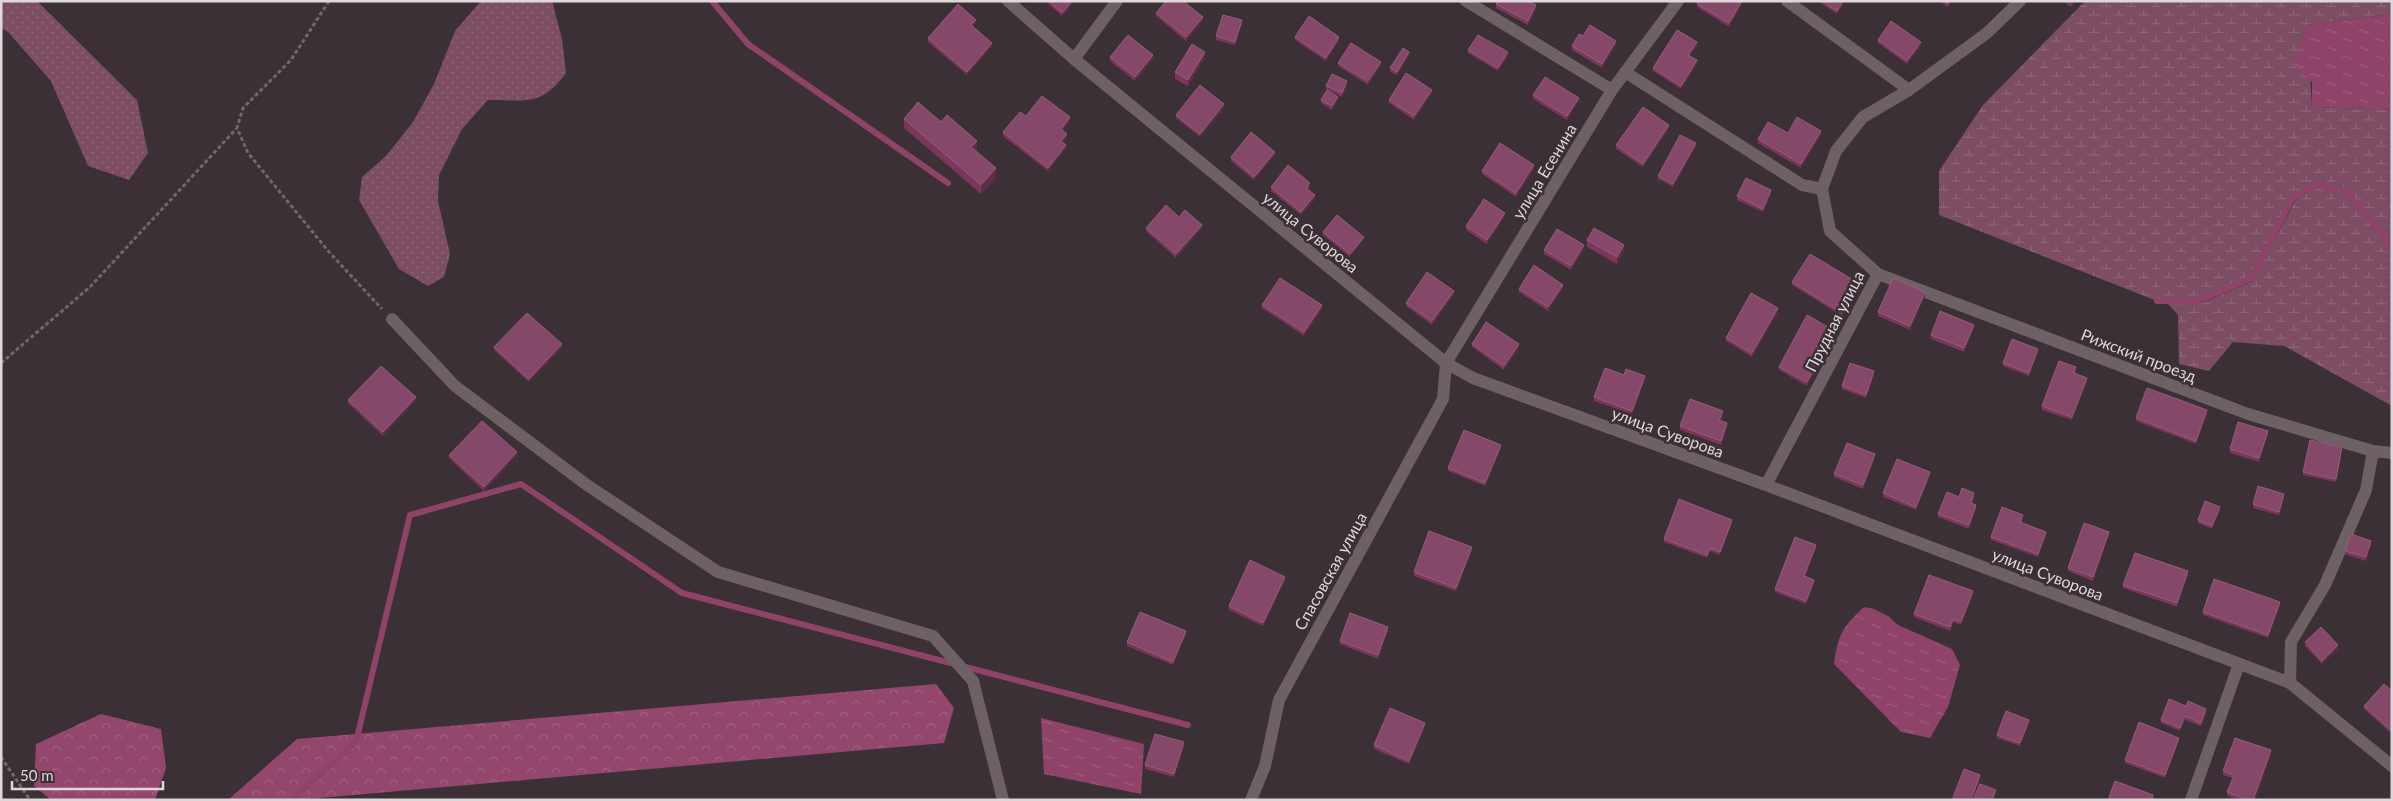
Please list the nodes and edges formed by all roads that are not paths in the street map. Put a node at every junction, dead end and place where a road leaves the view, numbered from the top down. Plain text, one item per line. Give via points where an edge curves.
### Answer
1 (1008, 1) edge
2 (1117, 1) edge
3 (1466, 1) edge
4 (1678, 1) edge
5 (1787, 1) edge
6 (2020, 1) edge
7 (1074, 59) junction
8 (1625, 72) junction
9 (1612, 90) junction
10 (1909, 90) junction
11 (1822, 189) junction
12 (1878, 274) junction
13 (392, 319) road end
14 (1446, 363) junction
15 (2373, 451) junction
16 (2392, 454) edge
17 (1766, 485) junction
18 (2240, 664) junction
19 (2290, 683) junction
20 (2392, 766) edge
21 (1003, 800) edge
22 (1251, 800) edge
23 (2191, 800) edge

1 - 7 street, улица Суворова
2 - 7 street
3 - 9 street
4 - 8 street, улица Есенина
5 - 10 street
6 - 10 street via 1987,33
7 - 14 street, улица Суворова
8 - 9 street, улица Есенина
8 - 11 street via 1802,185
9 - 14 street, улица Есенина
10 - 11 street via 1863,117 1836,151
11 - 12 street, Прудная улица via 1830,231
12 - 15 street, Рижский проезд via 2248,414
12 - 17 street, Прудная улица
13 - 21 street via 455,386 587,485 718,572 934,636 972,681
14 - 17 street, улица Суворова via 1473,378
14 - 22 street, Спасовская улица via 1442,399 1279,700 1265,766
15 - 16 street, Рижский проезд
15 - 19 street via 2366,490 2325,585 2291,642
17 - 18 street, улица Суворова
18 - 19 street, улица Суворова
18 - 23 street
19 - 20 street, улица Суворова

